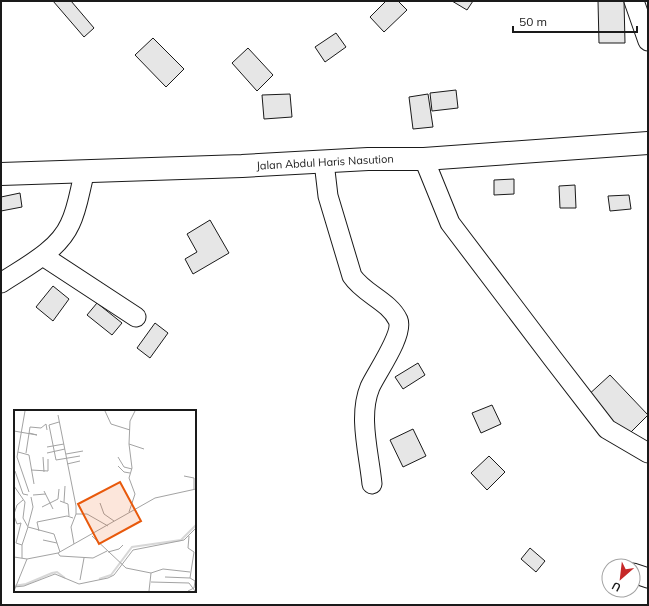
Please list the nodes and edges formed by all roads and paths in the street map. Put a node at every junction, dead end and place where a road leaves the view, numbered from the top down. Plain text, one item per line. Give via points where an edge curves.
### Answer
1 (634, 1) edge
2 (648, 41) edge
3 (648, 143) edge
4 (424, 159) junction
5 (324, 162) junction
6 (85, 171) junction
7 (1, 174) edge
8 (43, 256) junction
9 (1, 282) edge
10 (136, 317) dead end
11 (648, 453) edge
12 (372, 484) dead end

1 - 2 street
3 - 4 main road, Jalan Abdul Haris Nasution
4 - 5 main road, Jalan Abdul Haris Nasution
4 - 11 street via 450,223 553,359 607,429
5 - 6 main road, Jalan Abdul Haris Nasution
5 - 12 street via 328,196 352,276 358,285 392,311 399,326 394,345 370,388 366,403 365,423
6 - 7 main road, Jalan Abdul Haris Nasution
6 - 8 street via 70,225 64,235
8 - 9 street
8 - 10 street

